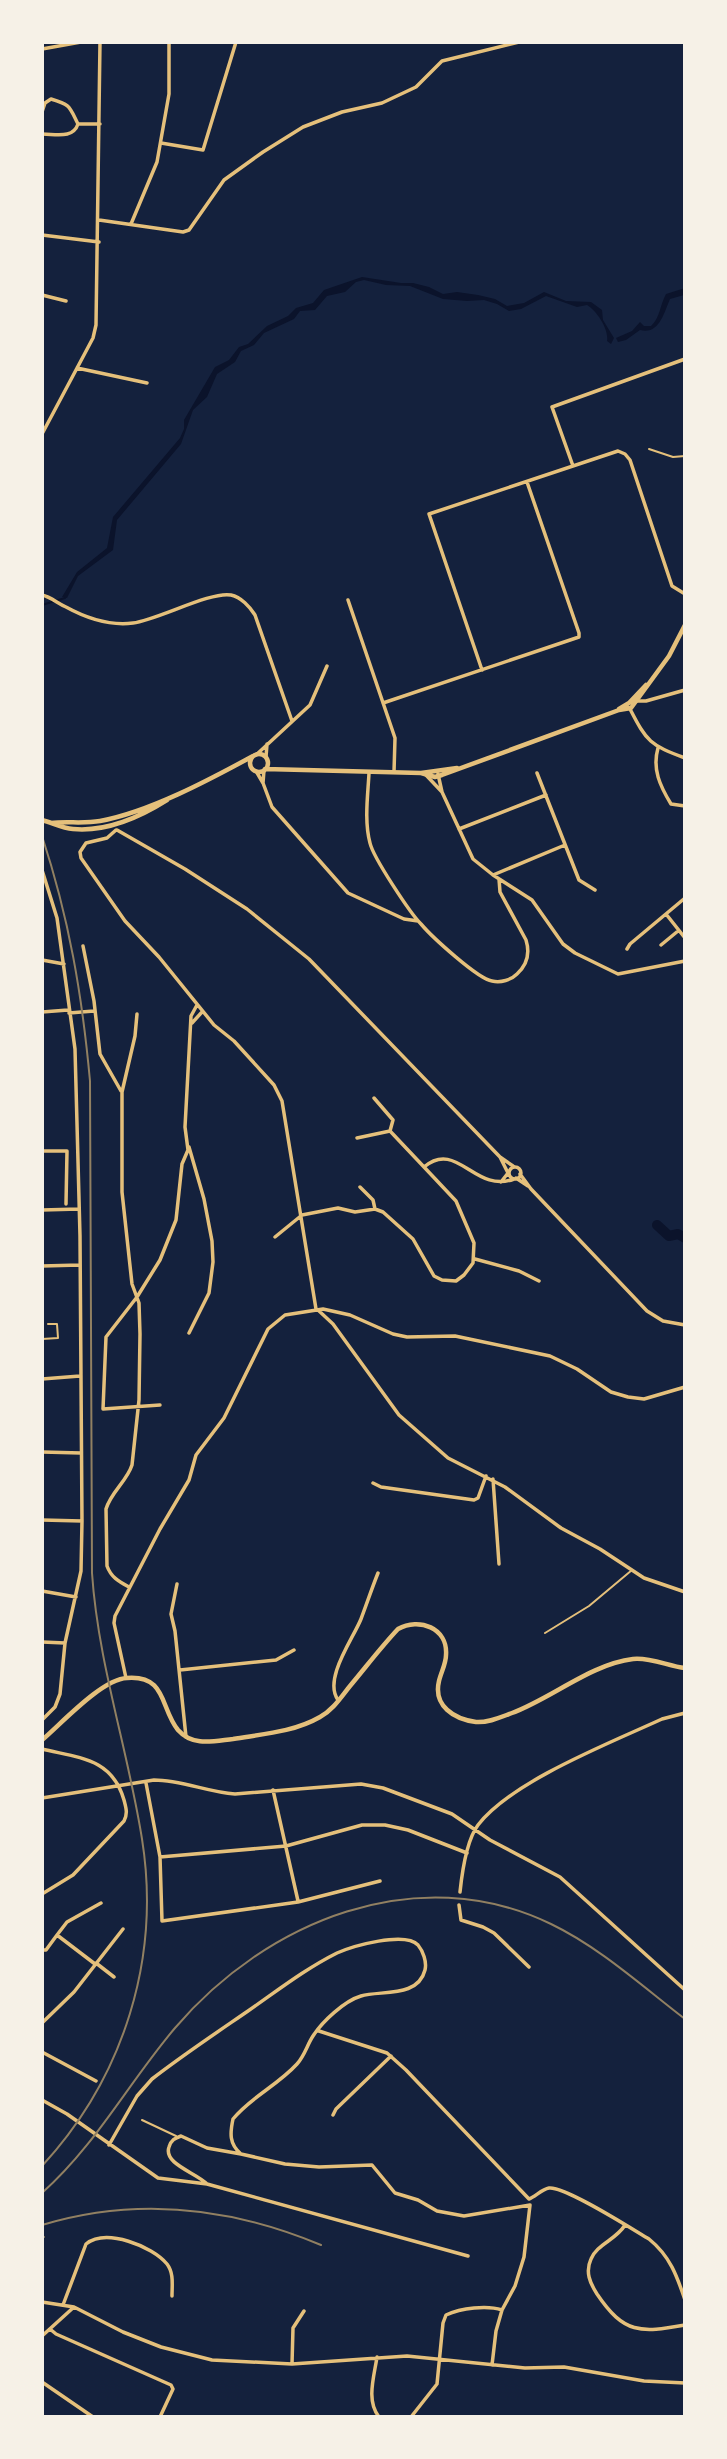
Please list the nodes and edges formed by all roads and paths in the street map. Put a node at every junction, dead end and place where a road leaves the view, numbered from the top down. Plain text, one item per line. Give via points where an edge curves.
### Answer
1 (81, 42) edge
2 (100, 42) edge
3 (170, 42) edge
4 (236, 42) edge
5 (519, 42) edge
6 (42, 49) edge
7 (42, 112) edge
8 (78, 124) junction
9 (100, 124) junction
10 (42, 134) edge
11 (160, 143) junction
12 (99, 219) junction
13 (131, 224) junction
14 (42, 234) edge
15 (99, 242) junction
16 (42, 295) edge
17 (66, 301) dead end
18 (685, 359) edge
19 (77, 368) junction
20 (147, 383) dead end
21 (42, 434) edge
22 (649, 449) dead end
23 (685, 456) edge
24 (573, 466) junction
25 (527, 482) junction
26 (685, 594) edge
27 (42, 595) edge
28 (348, 600) dead end
29 (685, 625) edge
30 (327, 666) dead end
31 (482, 670) junction
32 (685, 690) edge
33 (383, 703) junction
34 (632, 703) junction
35 (292, 721) junction
36 (268, 742) junction
37 (658, 748) junction
38 (254, 755) junction
39 (267, 758) junction
40 (685, 758) edge
41 (235, 767) junction
42 (276, 768) junction
43 (255, 770) junction
44 (264, 770) junction
45 (369, 773) junction
46 (394, 773) junction
47 (537, 773) dead end
48 (424, 774) junction
49 (438, 774) junction
50 (264, 783) junction
51 (442, 792) junction
52 (178, 793) junction
53 (546, 795) junction
54 (157, 802) junction
55 (685, 806) edge
56 (42, 820) edge
57 (106, 820) junction
58 (51, 823) junction
59 (116, 827) junction
60 (71, 829) junction
61 (459, 830) junction
62 (565, 845) junction
63 (42, 870) edge
64 (493, 875) junction
65 (499, 879) junction
66 (595, 890) dead end
67 (685, 898) edge
68 (666, 914) junction
69 (418, 921) junction
70 (679, 930) junction
71 (685, 938) edge
72 (661, 945) dead end
73 (83, 946) dead end
74 (627, 949) dead end
75 (42, 960) edge
76 (685, 961) edge
77 (64, 964) junction
78 (197, 1004) junction
79 (68, 1011) junction
80 (95, 1011) junction
81 (202, 1011) junction
82 (42, 1012) edge
83 (137, 1014) dead end
84 (192, 1023) junction
85 (122, 1092) junction
86 (374, 1098) dead end
87 (390, 1131) junction
88 (357, 1138) dead end
89 (187, 1144) junction
90 (42, 1151) edge
91 (500, 1157) junction
92 (424, 1167) junction
93 (515, 1167) junction
94 (182, 1168) junction
95 (195, 1168) junction
96 (508, 1173) junction
97 (520, 1174) junction
98 (515, 1179) junction
99 (502, 1182) junction
100 (528, 1186) junction
101 (360, 1187) dead end
102 (66, 1204) dead end
103 (79, 1209) junction
104 (375, 1209) junction
105 (42, 1210) edge
106 (302, 1215) junction
107 (275, 1237) dead end
108 (475, 1259) junction
109 (80, 1265) junction
110 (42, 1266) edge
111 (539, 1281) dead end
112 (137, 1297) junction
113 (316, 1309) junction
114 (48, 1324) dead end
115 (685, 1325) edge
116 (189, 1333) dead end
117 (42, 1339) edge
118 (80, 1376) junction
119 (42, 1379) edge
120 (685, 1387) edge
121 (160, 1405) dead end
122 (138, 1406) junction
123 (42, 1452) edge
124 (81, 1453) junction
125 (486, 1476) junction
126 (493, 1479) junction
127 (373, 1483) dead end
128 (42, 1520) edge
129 (82, 1521) junction
130 (499, 1564) dead end
131 (632, 1570) junction
132 (379, 1573) dead end
133 (177, 1584) dead end
134 (129, 1587) junction
135 (42, 1591) edge
136 (685, 1592) edge
137 (76, 1597) junction
138 (545, 1633) dead end
139 (42, 1642) edge
140 (65, 1643) junction
141 (294, 1650) dead end
142 (685, 1668) edge
143 (180, 1671) junction
144 (126, 1678) junction
145 (338, 1700) junction
146 (685, 1713) edge
147 (42, 1720) edge
148 (186, 1737) junction
149 (42, 1740) edge
150 (42, 1749) edge
151 (146, 1782) junction
152 (120, 1786) junction
153 (273, 1790) junction
154 (42, 1798) edge
155 (476, 1830) junction
156 (286, 1846) junction
157 (467, 1853) junction
158 (160, 1857) junction
159 (380, 1881) dead end
160 (460, 1892) dead end
161 (42, 1894) edge
162 (298, 1902) junction
163 (101, 1903) dead end
164 (459, 1905) dead end
165 (123, 1929) dead end
166 (57, 1935) junction
167 (42, 1950) edge
168 (95, 1964) junction
169 (529, 1968) dead end
170 (114, 1978) dead end
171 (685, 1978) edge
172 (677, 1983) junction
173 (685, 1990) edge
174 (42, 2023) edge
175 (319, 2031) junction
176 (42, 2052) edge
177 (391, 2056) junction
178 (96, 2081) dead end
179 (42, 2100) edge
180 (333, 2115) dead end
181 (142, 2120) dead end
182 (177, 2137) junction
183 (109, 2145) junction
184 (241, 2154) junction
185 (207, 2184) junction
186 (529, 2202) junction
187 (625, 2225) junction
188 (468, 2256) dead end
189 (172, 2296) dead end
190 (685, 2300) edge
191 (42, 2302) edge
192 (62, 2305) junction
193 (74, 2308) junction
194 (502, 2310) junction
195 (303, 2311) dead end
196 (685, 2325) edge
197 (50, 2329) junction
198 (42, 2336) edge
199 (377, 2357) junction
200 (441, 2360) junction
201 (292, 2364) junction
202 (492, 2365) junction
203 (42, 2383) edge
204 (685, 2383) edge
205 (93, 2417) edge
206 (160, 2417) edge
207 (379, 2417) edge
208 (411, 2417) edge

1 - 6 street
2 - 9 street
3 - 11 street via 169,94
4 - 11 street via 202,150
5 - 13 street via 442,61 416,87 382,103 314,122 224,180 183,232
7 - 8 street via 51,99 67,104
8 - 9 street
8 - 10 street via 71,134
9 - 12 street
11 - 13 street via 157,162
12 - 13 street
12 - 15 street
14 - 15 street
15 - 19 street via 96,325
16 - 17 street
18 - 24 street via 552,407
19 - 20 street
19 - 21 street
22 - 23 lane
24 - 25 street
24 - 26 street via 618,451 625,454 672,586
25 - 31 street via 579,637
25 - 31 street via 429,514
27 - 35 street via 93,619 118,624 229,594 236,597 255,615
28 - 33 street
29 - 34 street via 669,656
30 - 35 street via 310,705
31 - 33 street
32 - 34 street
33 - 46 street via 395,738
34 - 37 street via 643,734
34 - 49 street
35 - 36 street
36 - 38 street
36 - 39 street
37 - 40 street
37 - 55 street via 656,772 663,791 671,804
38 - 39 street
38 - 41 street
38 - 43 street via 251,764
39 - 42 street
39 - 44 street
41 - 43 street
41 - 52 street
42 - 44 street
42 - 45 street
43 - 44 street
43 - 50 street
44 - 50 street
45 - 46 street
45 - 69 street via 370,845
46 - 48 street
47 - 53 street
48 - 49 street
48 - 51 street
49 - 51 street
50 - 69 street via 272,807 348,893
51 - 61 street
52 - 54 street
52 - 59 street
53 - 61 street
53 - 62 street
54 - 57 street
54 - 59 street via 119,819
56 - 58 street
57 - 58 street
57 - 59 street
57 - 60 street
58 - 60 street
59 - 60 street
59 - 78 street via 107,838 86,843 81,858 125,921
59 - 91 street via 247,909 309,958
61 - 64 street via 473,859
62 - 64 street
62 - 66 street via 579,880
63 - 77 street via 57,918
64 - 65 street
65 - 69 street via 500,892 528,948 526,961 513,977 496,981 482,977
65 - 76 street via 532,900 563,944 611,972
67 - 68 street
68 - 70 street
68 - 74 street
70 - 71 street
70 - 72 street
73 - 80 street
75 - 77 street
77 - 79 street
78 - 81 street
78 - 84 street
79 - 80 street
79 - 82 street
79 - 103 street via 75,1049
80 - 85 street via 100,1054
81 - 84 street
81 - 106 street via 274,1085 282,1101
83 - 85 street
84 - 89 street
85 - 112 street via 123,1204
86 - 87 street via 393,1120
87 - 88 street
87 - 92 street
89 - 94 street
89 - 95 street
90 - 102 street via 67,1152
91 - 93 street
91 - 96 street
92 - 99 street via 450,1160 489,1181
92 - 108 street via 456,1201 469,1227
93 - 96 street
93 - 97 street
94 - 95 street via 188,1163
94 - 112 street via 172,1233
95 - 116 street via 213,1262 209,1293
96 - 98 street
96 - 99 street
97 - 98 street
97 - 100 street
98 - 99 street
98 - 100 street
100 - 115 street via 647,1311 663,1321
101 - 104 street
103 - 105 street
103 - 109 street
104 - 106 street via 355,1212 338,1208
104 - 108 street via 413,1239 438,1279 451,1282 460,1278
106 - 107 street
106 - 113 street
108 - 111 street
109 - 110 street
109 - 118 street
112 - 122 street
112 - 122 street via 104,1341 103,1409
113 - 120 street via 351,1315 407,1337 455,1336 550,1356 628,1397 644,1399
113 - 125 street via 333,1324 399,1415 448,1458
113 - 134 street via 285,1315 268,1329 224,1418 196,1455 189,1480
114 - 117 lane via 57,1324 58,1338
118 - 119 street
118 - 124 street
121 - 122 street
122 - 134 street via 130,1473 106,1510 107,1566 115,1579
123 - 124 street
124 - 129 street
125 - 126 street
125 - 127 street via 474,1500
126 - 130 street
126 - 131 street via 561,1528
128 - 129 street
129 - 137 street
131 - 136 street
131 - 138 lane via 589,1606
132 - 145 street via 339,1665 334,1690
133 - 143 street via 171,1614
134 - 144 street via 114,1623
135 - 137 street
137 - 140 street
139 - 140 street
140 - 147 street via 60,1694
141 - 143 street via 276,1660
142 - 145 street via 646,1659 623,1661 598,1668 501,1717 483,1722 464,1720 446,1710 439,1697 447,1654 444,1641 432,1628 413,1623 398,1629
143 - 148 street
144 - 148 street via 144,1679 159,1690
144 - 149 street via 100,1688
145 - 148 street via 321,1717 290,1730 205,1742
146 - 155 street via 662,1718 526,1785
150 - 152 street via 100,1764
151 - 152 street
151 - 153 street via 170,1780 217,1793
151 - 158 street
152 - 154 street
152 - 161 street via 127,1810 124,1821 73,1875
153 - 155 street via 350,1783 383,1788 452,1814
153 - 156 street
155 - 157 street
155 - 172 street via 560,1877
156 - 157 street via 353,1826 385,1825
156 - 158 street
156 - 162 street
157 - 160 street
158 - 162 street via 161,1920
159 - 162 street
163 - 166 street via 67,1922
164 - 169 street via 461,1920 494,1933
165 - 168 street
166 - 167 street
166 - 168 street
168 - 170 street
168 - 174 street
171 - 172 street
172 - 173 street
175 - 177 street
175 - 183 street via 353,1999 407,1989 416,1983 425,1968 421,1947 402,1938 388,1940 339,1952 296,1977 152,2079
175 - 184 street via 292,2070 233,2119 231,2140
176 - 178 street
177 - 180 street
177 - 186 street
179 - 183 street
181 - 182 lane
182 - 184 street
182 - 185 street via 170,2144 171,2160
183 - 185 street via 158,2178
184 - 186 street via 319,2167 372,2165 395,2193 456,2216
185 - 188 street
186 - 187 street via 546,2189 554,2189
186 - 194 street via 524,2257
187 - 190 street via 659,2248 675,2271
187 - 196 street via 590,2260 592,2286 609,2312 628,2325 661,2329
189 - 192 street via 168,2266 156,2255 112,2237 86,2244
191 - 192 street
192 - 193 street
193 - 197 street
193 - 201 street via 173,2351 212,2360
194 - 200 street via 493,2307 446,2315
194 - 202 street
195 - 201 street via 293,2328
197 - 198 street
197 - 206 street via 172,2385
199 - 200 street
199 - 201 street
199 - 207 street via 371,2401
200 - 202 street
200 - 208 street via 437,2384
202 - 204 street via 564,2367
203 - 205 street

